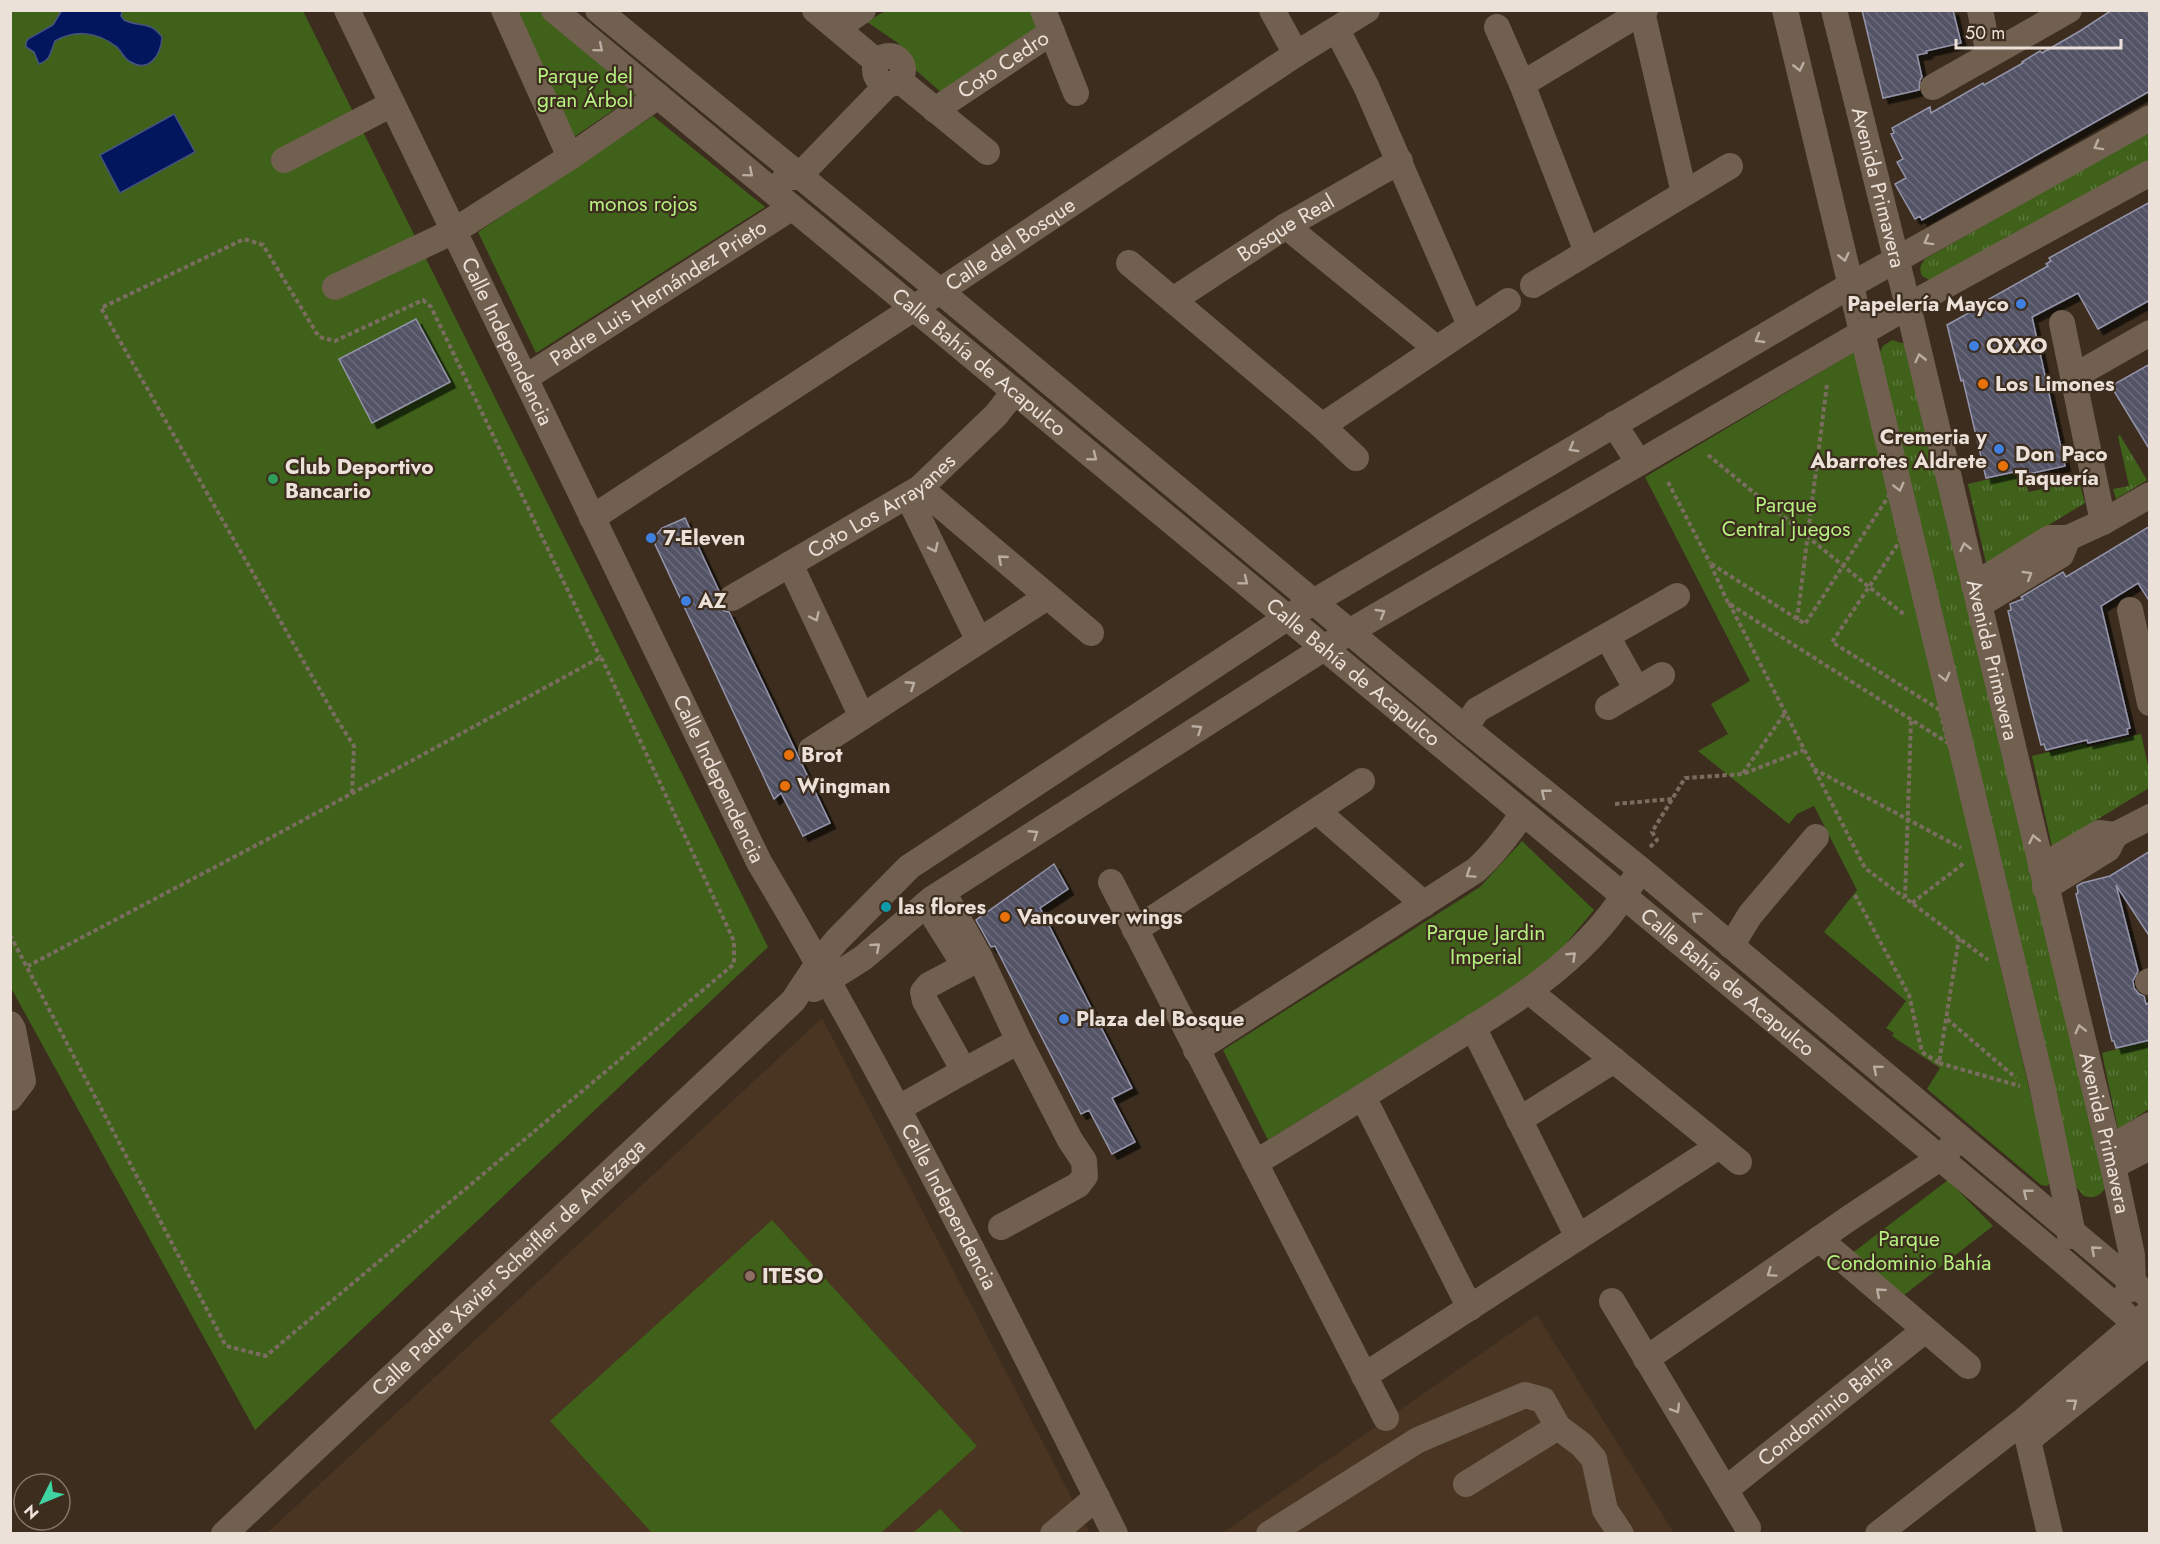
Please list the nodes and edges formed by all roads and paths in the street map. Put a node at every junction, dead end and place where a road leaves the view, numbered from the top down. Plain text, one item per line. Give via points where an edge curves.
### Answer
1 (347, 10) edge
2 (504, 10) edge
3 (598, 10) edge
4 (815, 10) edge
5 (863, 10) edge
6 (1272, 10) edge
7 (1367, 10) edge
8 (1785, 10) edge
9 (1834, 10) edge
10 (1980, 10) edge
11 (2069, 10) edge
12 (1643, 11) edge
13 (567, 15) edge
14 (1047, 21) edge
15 (1497, 27) dead end
16 (837, 28) junction
17 (1337, 30) junction
18 (1296, 54) junction
19 (1989, 55) junction
20 (885, 75) junction
21 (1522, 84) junction
22 (1933, 87) dead end
23 (1076, 93) dead end
24 (658, 96) junction
25 (392, 104) junction
26 (935, 110) junction
27 (2150, 118) edge
28 (987, 152) dead end
29 (570, 157) junction
30 (284, 160) dead end
31 (1400, 161) junction
32 (1730, 166) dead end
33 (2150, 173) edge
34 (787, 184) junction
35 (1684, 193) junction
36 (1286, 225) junction
37 (454, 231) junction
38 (1587, 252) junction
39 (1896, 259) junction
40 (1129, 263) dead end
41 (1533, 285) dead end
42 (1851, 285) junction
43 (335, 286) dead end
44 (940, 291) junction
45 (1173, 300) junction
46 (1508, 301) dead end
47 (1908, 306) junction
48 (913, 309) junction
49 (2062, 323) dead end
50 (1470, 325) junction
51 (1862, 332) junction
52 (2150, 333) edge
53 (1436, 348) junction
54 (2073, 377) junction
55 (525, 378) junction
56 (1827, 384) dead end
57 (1014, 392) junction
58 (1614, 424) junction
59 (1322, 426) junction
60 (1708, 455) dead end
61 (1356, 458) dead end
62 (1639, 463) junction
63 (1668, 483) dead end
64 (914, 492) junction
65 (2150, 495) edge
66 (592, 518) junction
67 (2103, 522) junction
68 (1808, 537) junction
69 (1710, 563) junction
70 (790, 564) junction
71 (1843, 566) junction
72 (1869, 587) junction
73 (1977, 595) junction
74 (1677, 596) dead end
75 (1047, 597) junction
76 (732, 598) dead end
77 (1312, 602) junction
78 (1728, 603) junction
79 (2130, 610) dead end
80 (1288, 617) junction
81 (1797, 620) junction
82 (1932, 623) junction
83 (1349, 632) junction
84 (1091, 633) dead end
85 (1607, 636) junction
86 (979, 641) junction
87 (1325, 648) junction
88 (600, 657) junction
89 (2146, 662) edge
90 (1662, 675) dead end
91 (1637, 690) junction
92 (2150, 703) edge
93 (1608, 706) dead end
94 (1785, 713) junction
95 (862, 717) junction
96 (1911, 720) junction
97 (1465, 728) junction
98 (811, 750) dead end
99 (1804, 750) junction
100 (1814, 768) junction
101 (1743, 774) junction
102 (1362, 781) dead end
103 (352, 793) junction
104 (1673, 799) junction
105 (1615, 804) dead end
106 (1317, 811) junction
107 (1523, 813) junction
108 (1908, 818) junction
109 (2150, 818) edge
110 (1816, 837) dead end
111 (1965, 850) dead end
112 (1966, 862) dead end
113 (909, 867) junction
114 (1640, 869) junction
115 (2043, 877) junction
116 (1110, 882) dead end
117 (1855, 894) dead end
118 (1624, 896) junction
119 (1905, 897) junction
120 (934, 898) junction
121 (1912, 903) junction
122 (1424, 904) junction
123 (1135, 930) junction
124 (10, 934) edge
125 (1959, 938) junction
126 (1731, 946) junction
127 (973, 962) junction
128 (28, 966) junction
129 (2014, 967) junction
130 (824, 972) junction
131 (1529, 991) junction
132 (1946, 1018) junction
133 (10, 1024) edge
134 (1473, 1027) junction
135 (1019, 1041) junction
136 (1848, 1045) junction
137 (1196, 1050) junction
138 (1614, 1060) junction
139 (1939, 1063) junction
140 (1831, 1068) junction
141 (964, 1071) junction
142 (1363, 1097) junction
143 (10, 1098) edge
144 (899, 1108) junction
145 (1519, 1120) junction
146 (2150, 1125) edge
147 (1967, 1144) junction
148 (1719, 1146) junction
149 (2150, 1147) edge
150 (2111, 1157) junction
151 (1739, 1162) dead end
152 (1255, 1163) junction
153 (1946, 1163) junction
154 (1001, 1227) dead end
155 (2072, 1230) junction
156 (1578, 1237) junction
157 (1820, 1239) junction
158 (2056, 1255) junction
159 (2141, 1290) edge
160 (1612, 1301) dead end
161 (2115, 1306) junction
162 (1470, 1308) junction
163 (2146, 1329) edge
164 (1925, 1330) junction
165 (1646, 1359) junction
166 (1968, 1366) dead end
167 (1364, 1376) junction
168 (1386, 1418) dead end
169 (1558, 1427) junction
170 (2025, 1431) junction
171 (1466, 1484) dead end
172 (1725, 1490) junction
173 (1097, 1497) junction
174 (1748, 1528) dead end
175 (224, 1533) edge
176 (1053, 1533) edge
177 (1115, 1533) edge
178 (1269, 1533) edge
179 (1621, 1533) edge
180 (1878, 1533) edge
181 (2050, 1533) edge

1 - 25 street, Calle Independencia
2 - 29 street
3 - 34 street, Calle Bahía de Acapulco
4 - 16 street
5 - 16 street
6 - 18 street
7 - 17 street, Calle del Bosque
8 -> 42 street
9 - 39 street, Avenida Primavera
10 - 19 street
11 - 19 street
12 - 21 street
12 - 35 street
13 -> 24 street, Calle Bahía de Acapulco
14 - 23 street
14 - 26 street, Coto Cedro
15 - 21 street
16 - 20 street
17 - 18 street, Calle del Bosque
17 - 31 street
18 - 44 street, Calle del Bosque
19 - 22 street
20 - 26 street
20 - 34 street, Padre Luis Hernández Prieto
21 - 38 street
24 - 29 street
24 -> 34 street, Calle Bahía de Acapulco
25 - 30 street
25 - 37 street, Calle Independencia
26 - 28 street
27 -> 39 street, Calle Padre Xavier Scheifler de Amézaga
29 - 37 street
31 - 36 street, Bosque Real
31 - 50 street
32 - 35 street
33 - 47 street
34 - 44 street, Calle Bahía de Acapulco
34 - 48 street, Calle Bahía de Acapulco
34 - 55 street, Padre Luis Hernández Prieto
35 - 38 street
36 - 45 street, Bosque Real
36 - 53 street
37 - 43 street
37 - 55 street, Calle Independencia
38 - 41 street
39 - 42 street, Calle Padre Xavier Scheifler de Amézaga
39 - 47 street, Avenida Primavera
40 - 45 street
42 - 51 street
42 -> 58 street, Calle Padre Xavier Scheifler de Amézaga
44 - 48 street, Calle del Bosque
44 - 77 street, Calle Bahía de Acapulco
45 - 59 street
46 - 50 street
47 - 51 street
73 -> 47 street, Avenida Primavera
48 - 57 street, Calle Bahía de Acapulco
48 - 66 street, Calle del Bosque
49 - 54 street
50 - 53 street
51 - 62 street
51 -> 82 street
52 - 54 street
53 - 59 street
54 - 67 street
55 - 66 street, Calle Independencia
56 - 68 path
57 - 64 street, Coto Los Arrayanes via 996,415
57 -> 80 street, Calle Bahía de Acapulco
58 - 62 street
58 -> 77 street, Calle Padre Xavier Scheifler de Amézaga
59 - 61 street
60 - 68 path
83 -> 62 street
63 - 69 path
64 - 70 street, Coto Los Arrayanes
75 -> 64 street
64 -> 86 street
65 - 67 street
66 - 130 street, Calle Independencia via 759,862
67 - 73 street via 2068,538 2061,555
68 - 71 path
68 - 81 path
69 - 78 path
69 - 81 path
70 - 76 street, Coto Los Arrayanes
70 -> 95 street
71 - 72 path
71 - 72 path via 1890,494 1900,541
71 - 81 path via 1805,624
72 - 82 path via 1919,625
72 - 96 path via 1832,642 1940,710 1948,743
115 -> 73 street, Avenida Primavera
74 - 85 street
75 - 84 street
75 - 86 street
77 - 80 street, Calle Padre Xavier Scheifler de Amézaga
77 - 83 street, Calle Bahía de Acapulco
78 - 94 path
78 - 96 path
79 - 89 street
80 - 87 street, Calle Bahía de Acapulco
80 - 113 street, Calle Padre Xavier Scheifler de Amézaga
82 -> 129 street
83 - 87 street
83 - 97 street, Calle Bahía de Acapulco
85 - 91 street
85 - 97 street via 1477,710
95 -> 86 street
87 - 107 street, Calle Bahía de Acapulco
120 -> 87 street
88 - 103 path
88 - 103 path via 431,307 423,300 335,341 320,337 262,245 244,239 101,308 354,746
88 - 128 path via 734,941 734,964 266,1356 226,1346
89 - 92 street
90 - 91 street
91 - 93 street
94 - 99 path
94 - 101 path
95 - 98 street
96 - 108 path
114 -> 97 street, Calle Bahía de Acapulco
99 - 100 path
99 - 101 path
100 - 108 path
100 - 119 path via 1865,868
101 - 104 path via 1685,778
102 - 106 street
103 - 128 path
104 - 105 path
104 - 114 path via 1652,832 1657,840 1644,854
106 - 122 street
106 - 123 street
107 - 118 street, Calle Bahía de Acapulco
107 -> 122 street via 1509,835 1476,870
108 - 111 path
108 - 119 path
109 - 115 street via 2115,835 2099,833
110 - 126 street via 1750,915
112 - 121 path
113 - 120 street
113 - 130 street, Calle Padre Xavier Scheifler de Amézaga via 837,940
114 - 118 street
126 -> 114 street, Calle Bahía de Acapulco
150 -> 115 street, Avenida Primavera
116 - 123 street
117 - 139 path via 1909,995 1922,1052
131 -> 118 street via 1573,957
118 - 140 street, Calle Bahía de Acapulco
119 - 121 path
120 - 127 street
130 -> 120 street via 863,958
121 - 125 path
122 - 137 street
123 - 137 street
124 - 128 path
125 - 129 path via 2000,969
125 - 132 path
126 - 136 street, Calle Bahía de Acapulco
127 - 135 street
127 - 141 street via 923,992
129 - 155 street
130 - 144 street, Calle Independencia
130 - 175 street, Calle Padre Xavier Scheifler de Amézaga
131 - 134 street
131 - 138 street
132 - 139 path
132 - 139 path via 2029,1089
133 - 143 street via 23,1082
134 - 142 street
134 - 145 street
135 - 141 street
135 - 154 street via 1084,1161 1085,1176 1078,1185
136 - 140 street
147 -> 136 street, Calle Bahía de Acapulco
137 - 152 street
138 - 145 street
138 - 148 street
140 - 153 street, Calle Bahía de Acapulco
141 - 144 street
142 - 152 street
142 - 162 street
144 - 173 street, Calle Independencia
145 - 156 street
146 - 150 street
147 - 153 street
155 -> 147 street, Calle Bahía de Acapulco
148 - 151 street
148 - 156 street
149 - 150 street
150 - 159 street, Avenida Primavera
152 - 167 street
153 - 157 street
153 - 158 street, Calle Bahía de Acapulco
155 - 158 street via 2068,1242
159 -> 155 street, Calle Bahía de Acapulco
156 - 162 street
164 -> 157 street
157 -> 165 street
158 - 161 street, Calle Bahía de Acapulco
159 - 161 street
160 - 165 street
161 - 163 street, Calle Bahía de Acapulco
162 - 167 street
163 - 170 street
164 - 166 street
164 - 172 street, Condominio Bahía
165 -> 172 street
167 - 168 street
169 - 171 street
169 - 178 street via 1543,1400 1525,1395 1418,1440
169 - 179 street via 1582,1444 1594,1459 1605,1509
170 - 180 street
170 - 181 street
172 - 174 street
173 - 176 street
173 - 177 street, Calle Independencia

